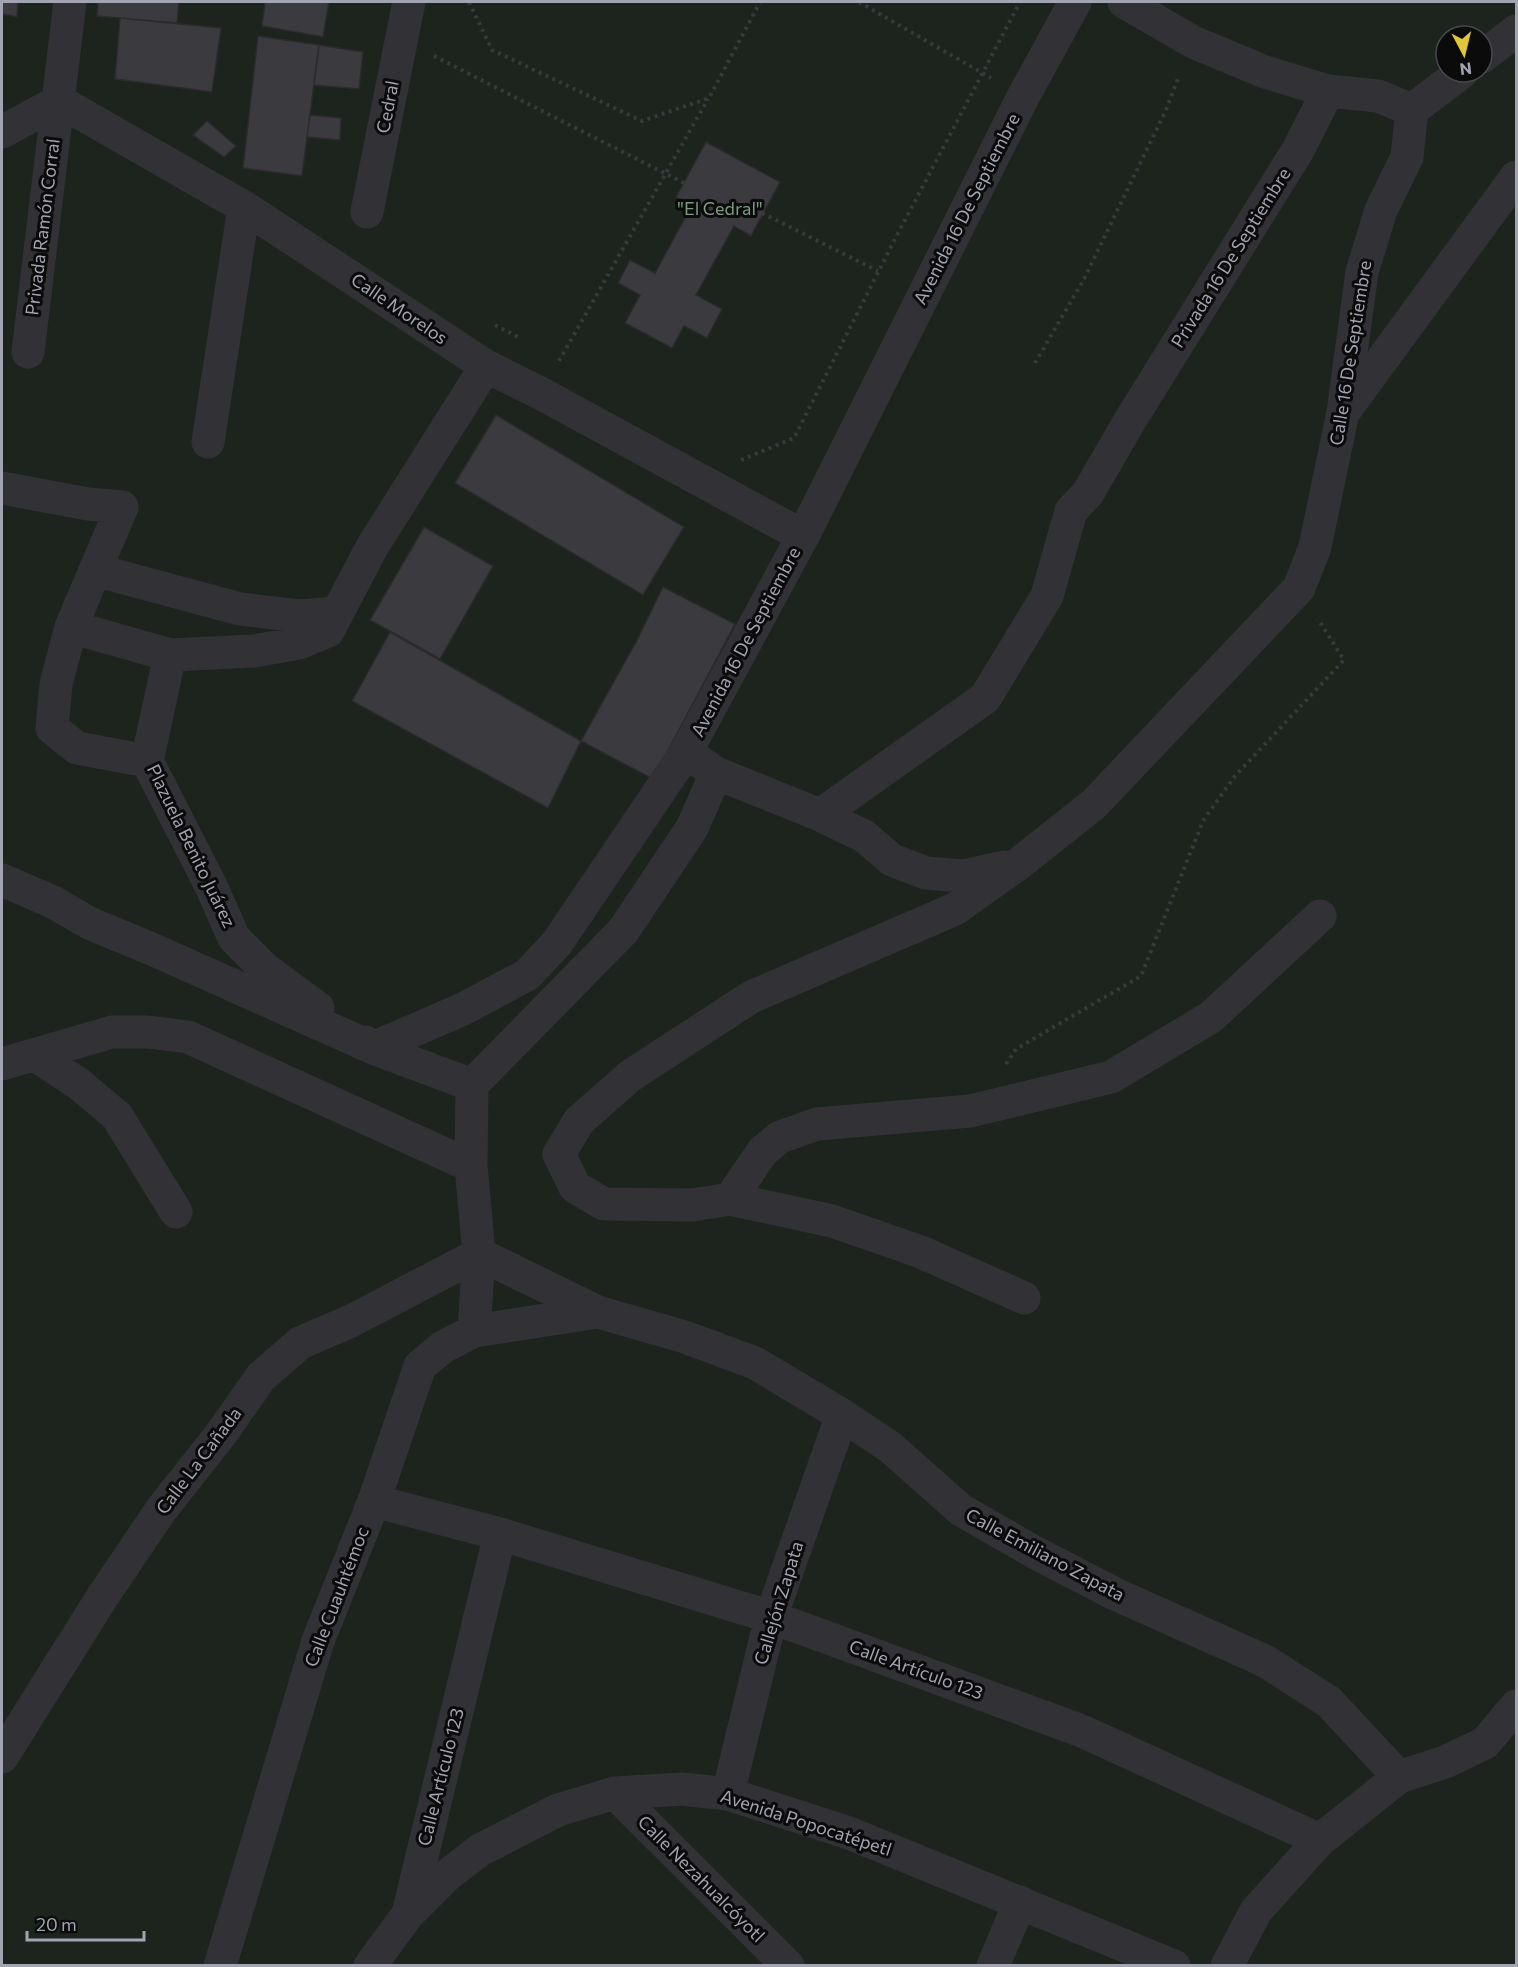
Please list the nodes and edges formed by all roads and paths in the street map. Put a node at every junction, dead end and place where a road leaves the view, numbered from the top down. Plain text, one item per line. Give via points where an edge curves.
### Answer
1 (70, 2) edge
2 (409, 2) edge
3 (469, 2) edge
4 (760, 2) edge
5 (859, 2) edge
6 (1020, 2) edge
7 (1075, 2) edge
8 (1124, 2) edge
9 (1516, 31) edge
10 (1193, 42) junction
11 (1494, 48) edge
12 (428, 53) dead end
13 (982, 72) junction
14 (1446, 84) edge
15 (1328, 91) junction
16 (1023, 97) junction
17 (709, 98) junction
18 (59, 101) junction
19 (1412, 110) junction
20 (2, 132) edge
21 (666, 173) junction
22 (1516, 177) edge
23 (684, 183) dead end
24 (244, 207) junction
25 (367, 213) dead end
26 (762, 213) dead end
27 (878, 271) junction
28 (486, 320) dead end
29 (528, 343) dead end
30 (28, 352) dead end
31 (559, 361) junction
32 (1035, 363) dead end
33 (486, 366) junction
34 (569, 366) dead end
35 (543, 394) junction
36 (1343, 412) junction
37 (208, 442) dead end
38 (737, 462) dead end
39 (2, 488) edge
40 (803, 536) junction
41 (95, 570) junction
42 (1299, 588) junction
43 (337, 613) junction
44 (71, 627) junction
45 (170, 655) junction
46 (687, 752) junction
47 (147, 761) junction
48 (716, 773) junction
49 (820, 815) junction
50 (1017, 865) junction
51 (2, 880) edge
52 (1320, 916) dead end
53 (373, 1048) junction
54 (35, 1055) junction
55 (2, 1064) edge
56 (1003, 1067) dead end
57 (472, 1085) junction
58 (471, 1166) junction
59 (730, 1199) junction
60 (176, 1212) dead end
61 (479, 1254) junction
62 (1024, 1298) dead end
63 (598, 1312) junction
64 (474, 1331) junction
65 (842, 1415) junction
66 (374, 1501) junction
67 (500, 1534) junction
68 (771, 1617) junction
69 (1516, 1707) edge
70 (2, 1757) edge
71 (1399, 1777) junction
72 (615, 1793) junction
73 (728, 1794) junction
74 (1320, 1840) junction
75 (1020, 1902) junction
76 (408, 1914) junction
77 (220, 1965) edge
78 (370, 1965) edge
79 (788, 1965) edge
80 (993, 1965) edge
81 (1174, 1965) edge
82 (1227, 1965) edge

1 - 18 street, Privada Ramón Corral
2 - 25 street, Cedral
3 - 17 path via 492,50 642,122
4 - 17 path
5 - 13 path
6 - 13 path
7 - 16 street, Avenida 16 De Septiembre
8 - 10 street
9 - 11 street
10 - 15 street via 1265,72
10 - 32 path via 1166,110 1084,279
12 - 21 path
13 - 16 path
13 - 27 path
14 - 19 street
15 - 19 street via 1378,96
15 - 49 street, Privada 16 De Septiembre via 1298,150 1088,493 1071,512 1047,596 985,698
16 - 40 street, Avenida 16 De Septiembre
17 - 21 path
18 - 20 street
18 - 24 street, Calle Morelos
18 - 30 street, Privada Ramón Corral
19 - 36 street, Calle 16 De Septiembre via 1407,157 1381,210 1362,272
21 - 23 path
21 - 31 path
22 - 36 street
24 - 33 street, Calle Morelos
24 - 37 street
26 - 27 path
27 - 38 path via 794,438
28 - 29 path
31 - 34 path
31 - 35 path
33 - 35 street, Calle Morelos
33 - 43 street via 372,547
35 - 40 street, Calle Morelos
36 - 42 street, Calle 16 De Septiembre via 1315,547
39 - 41 street via 122,507
40 - 46 street, Avenida 16 De Septiembre
41 - 43 street via 240,609 299,616
41 - 44 street
42 - 50 street via 1094,804
42 - 56 path via 1344,660 1235,776 1203,821 1141,975 1016,1049
43 - 45 street via 328,631 299,643 254,651
44 - 45 street
44 - 47 street via 56,684 52,728 77,748
45 - 47 street, Plazuela Benito Juárez
46 - 48 street, Avenida 16 De Septiembre
46 - 53 street via 557,943 527,975 463,1009
47 - 53 street, Plazuela Benito Juárez via 234,938 265,969
48 - 49 street
48 - 57 street via 692,828 623,931
49 - 50 street via 864,836 892,860 926,873 963,876
50 - 59 street via 955,909 751,997 630,1076 579,1121 559,1154 575,1187 604,1204 693,1205
51 - 53 street via 89,923
52 - 59 street via 1211,1017 1111,1077 970,1112 817,1125 780,1137 763,1151
53 - 57 street, Plazuela Benito Juárez
54 - 55 street
54 - 58 street via 112,1032 188,1037
54 - 60 street via 80,1084 117,1116
57 - 58 street
58 - 61 street
59 - 62 street via 832,1221 921,1252
61 - 63 street
61 - 64 street
61 - 70 street, Calle La Cañada via 351,1321 300,1343 261,1377 161,1510
63 - 64 street, Calle Emiliano Zapata
63 - 65 street, Calle Emiliano Zapata via 686,1337 755,1363
64 - 66 street, Calle Cuauhtémoc via 443,1347 420,1366
65 - 68 street, Callejón Zapata
65 - 71 street, Calle Emiliano Zapata via 890,1447 961,1510 1115,1594 1265,1661 1320,1696
66 - 67 street, Calle Artículo 123
66 - 77 street, Calle Cuauhtémoc via 318,1641
67 - 68 street, Calle Artículo 123
67 - 76 street, Calle Artículo 123
68 - 73 street, Callejón Zapata
68 - 74 street, Calle Artículo 123 via 1082,1731
69 - 71 street via 1485,1743
71 - 74 street
72 - 73 street, Avenida Popocatépetl via 682,1789
72 - 76 street, Avenida Popocatépetl via 558,1810 480,1850 445,1877
72 - 79 street, Calle Nezahualcóyotl
73 - 75 street, Avenida Popocatépetl via 849,1833
74 - 82 street via 1256,1911
75 - 80 street
75 - 81 street, Avenida Popocatépetl
76 - 78 street, Avenida Popocatépetl

